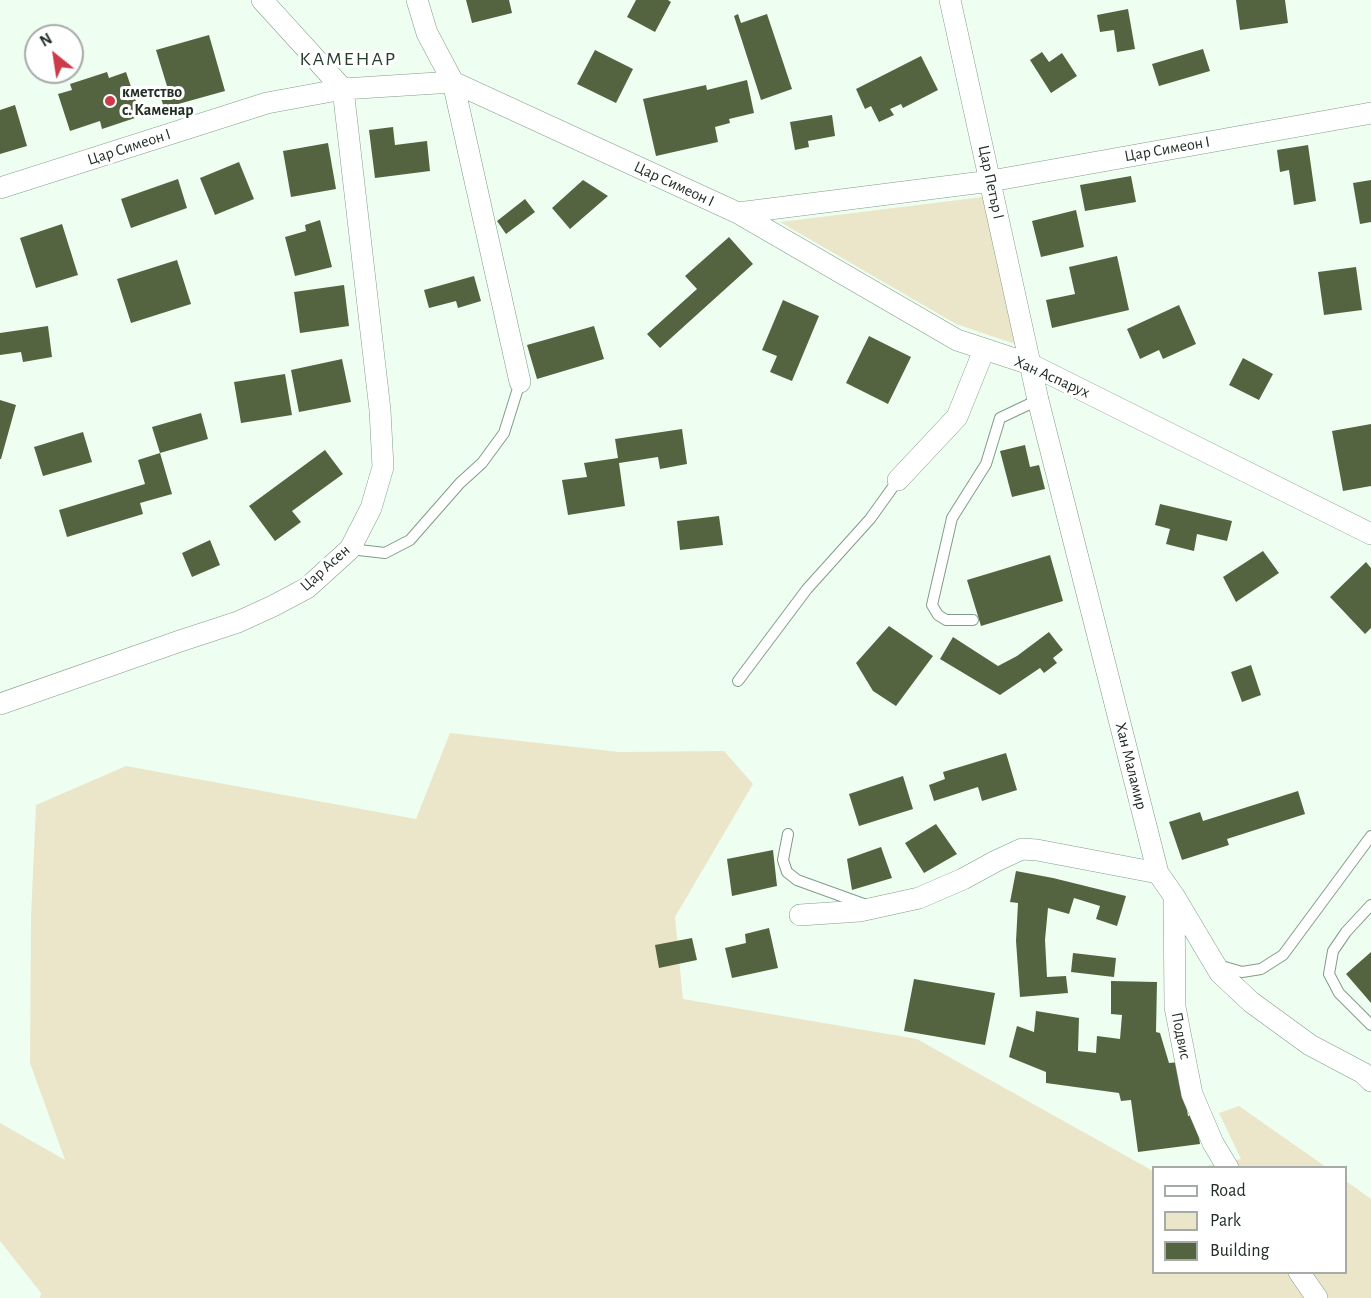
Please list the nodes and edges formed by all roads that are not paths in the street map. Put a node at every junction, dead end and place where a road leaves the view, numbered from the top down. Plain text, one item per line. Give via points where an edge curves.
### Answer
1 (262, 0) edge
2 (417, 0) edge
3 (950, 0) edge
4 (453, 82) junction
5 (343, 89) junction
6 (1371, 113) edge
7 (991, 181) junction
8 (0, 188) edge
9 (738, 213) junction
10 (984, 350) junction
11 (1030, 364) junction
12 (520, 382) joint
13 (1038, 400) junction
14 (898, 480) joint
15 (1371, 534) edge
16 (350, 549) junction
17 (973, 620) dead end
18 (738, 681) dead end
19 (0, 704) edge
20 (788, 834) dead end
21 (1371, 836) edge
22 (1158, 873) junction
23 (1174, 896) junction
24 (1371, 905) edge
25 (875, 908) junction
26 (800, 915) dead end
27 (1215, 965) junction
28 (1371, 1025) edge
29 (1371, 1081) edge
30 (1227, 1166) edge
31 (1300, 1274) edge
32 (1317, 1298) edge

1 - 5 street
2 - 4 street via 427,33
3 - 7 street, Цар Петър I
4 - 5 street, Цар Симеон I
4 - 9 street, Цар Симеон I
4 - 12 street
5 - 8 street, Цар Симеон I via 267,103
5 - 16 street, Цар Асен via 380,410 383,467 371,508
6 - 7 street, Цар Симеон I
7 - 9 street, Цар Симеон I
7 - 11 street, Цар Петър I
9 - 10 street, Хан Аспарух via 957,340
10 - 11 street, Хан Аспарух
10 - 14 street via 957,417
11 - 13 street, Хан Маламир
11 - 15 street, Хан Аспарух
12 - 16 lane via 504,433 482,463 410,540 385,553
13 - 17 lane via 1000,418 986,464 952,518 932,605 946,620
13 - 22 street, Хан Маламир
14 - 18 lane via 870,519 807,589
16 - 19 street, Цар Асен via 307,588 238,622
20 - 25 lane via 783,860 787,872 797,880
21 - 27 lane via 1283,955 1261,969 1242,972
22 - 23 street, Хан Маламир
22 - 25 street via 1022,849 919,898
23 - 27 street, Хан Маламир
23 - 30 street, Подвис via 1175,1007 1192,1094 1212,1143
24 - 28 lane via 1333,951 1329,974 1339,993
25 - 26 street
27 - 29 street, Хан Маламир via 1259,1008 1310,1045
31 - 32 street

